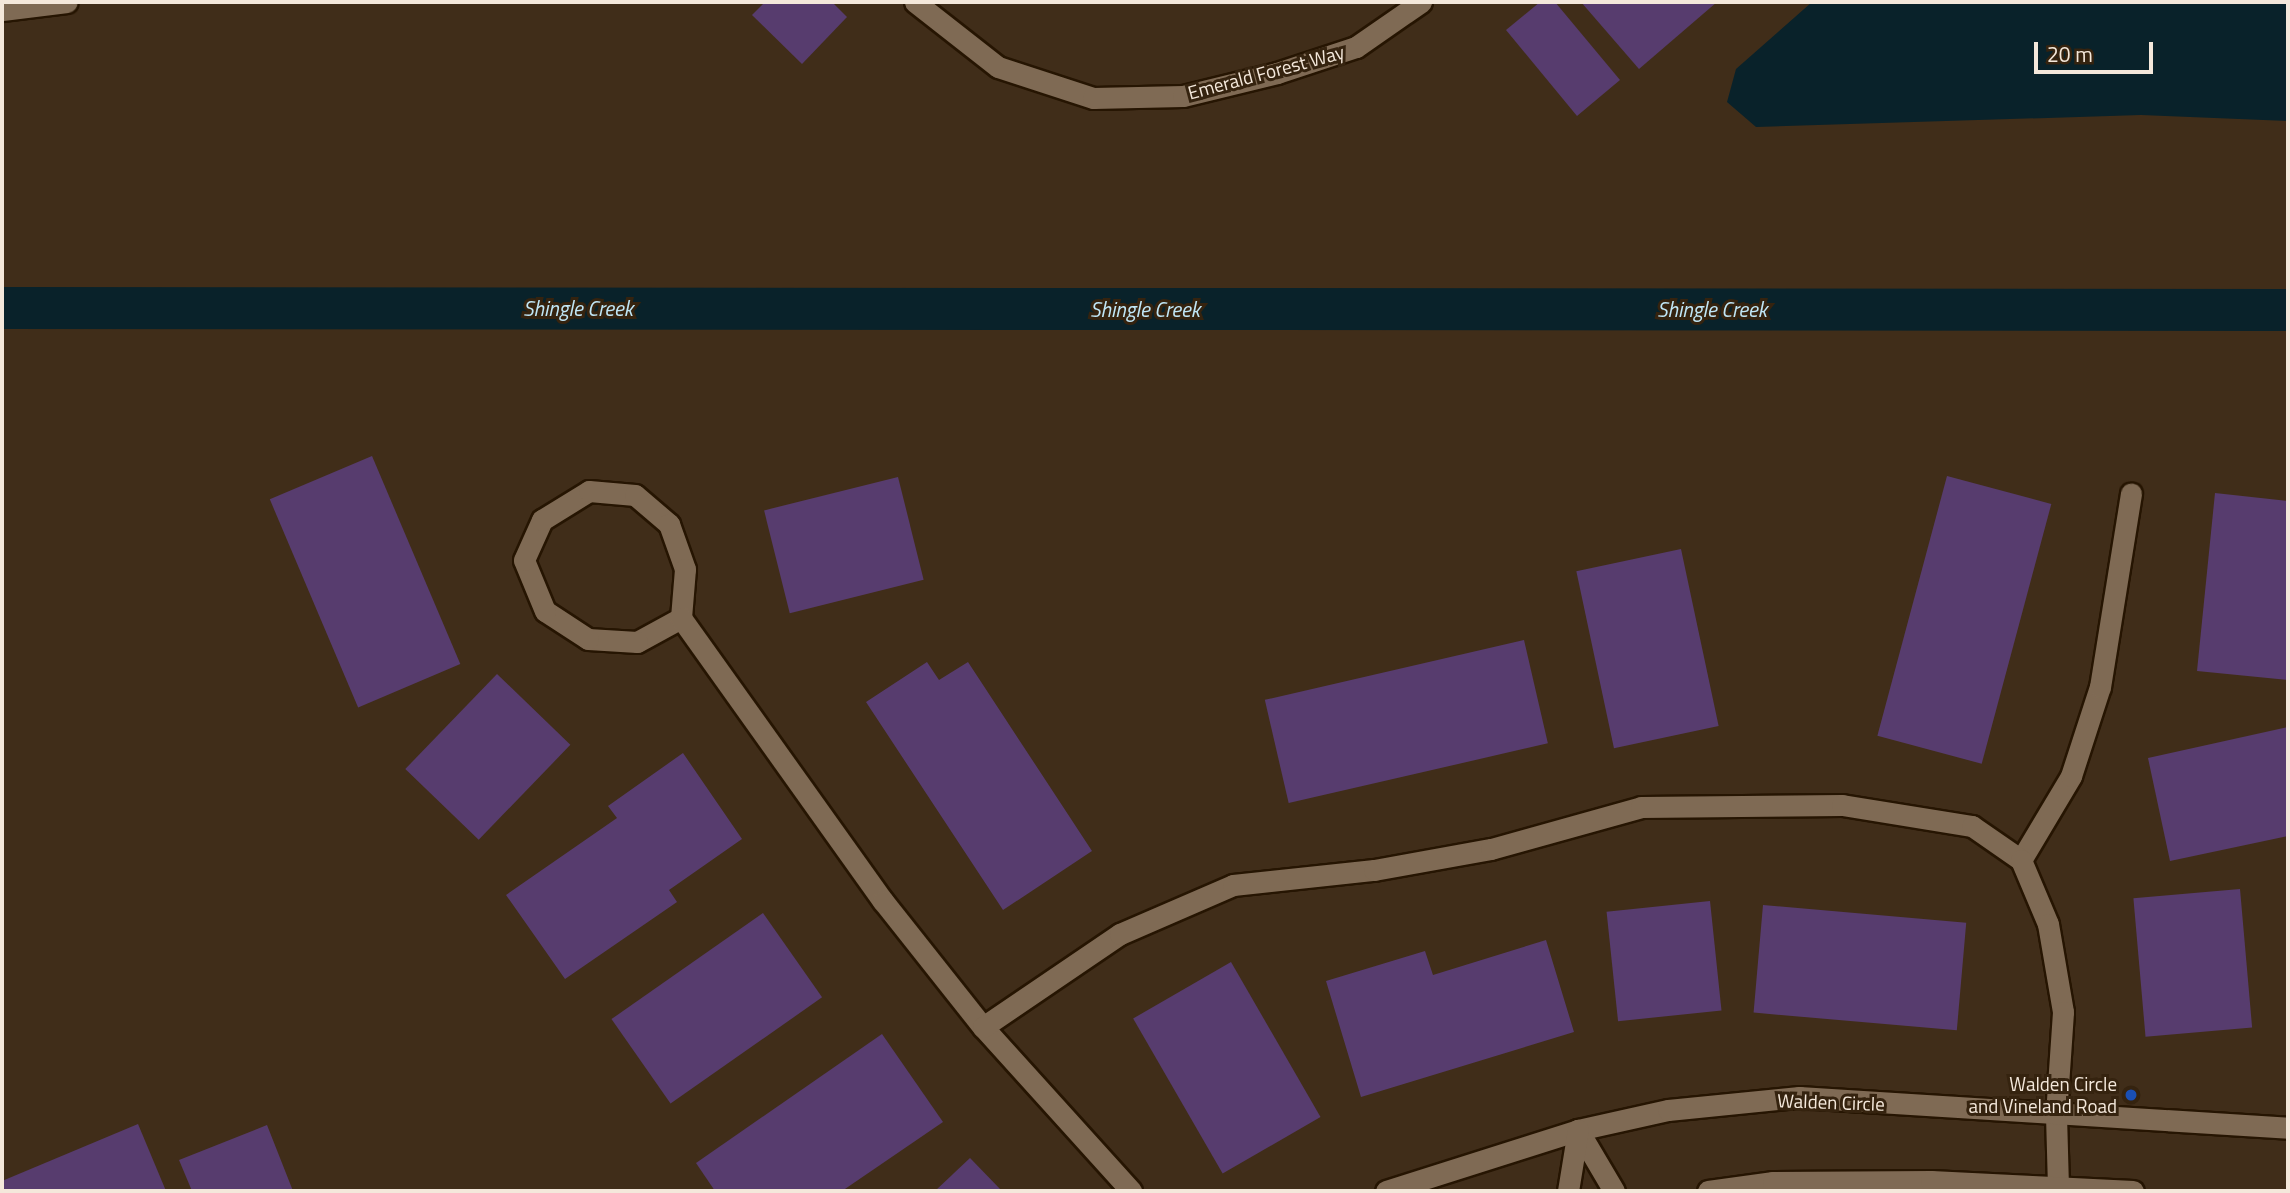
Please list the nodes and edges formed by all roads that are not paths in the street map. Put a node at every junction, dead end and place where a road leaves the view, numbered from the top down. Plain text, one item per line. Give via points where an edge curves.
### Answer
1 (67, 2) edge
2 (915, 2) edge
3 (1421, 2) edge
4 (2, 10) edge
5 (2131, 493) dead end
6 (681, 618) junction
7 (2021, 860) junction
8 (983, 1027) junction
9 (2056, 1115) junction
10 (2288, 1128) edge
11 (1578, 1130) junction
12 (2058, 1187) junction
13 (1131, 1191) edge
14 (1386, 1191) edge
15 (1568, 1191) edge
16 (1614, 1191) edge
17 (1708, 1191) edge
18 (2133, 1191) edge

1 - 4 street
2 - 3 street, Emerald Forest Way via 998,67 1093,97 1183,96 1277,73 1356,47
5 - 7 street via 2100,687 2071,776
6 - 6 street via 685,569 669,524 635,495 589,491 542,520 524,560 545,611 587,639 637,642
6 - 8 street via 883,901
7 - 8 street via 1972,826 1842,805 1641,807 1491,849 1374,870 1233,885 1120,934
7 - 9 street via 2048,924 2063,1012
8 - 13 street
9 - 10 street, Walden Circle
9 - 11 street, Walden Circle via 1799,1097 1668,1110
9 - 12 street
11 - 14 street, Walden Circle
11 - 15 street
11 - 16 street
12 - 17 street via 1931,1181 1786,1182
12 - 18 street

